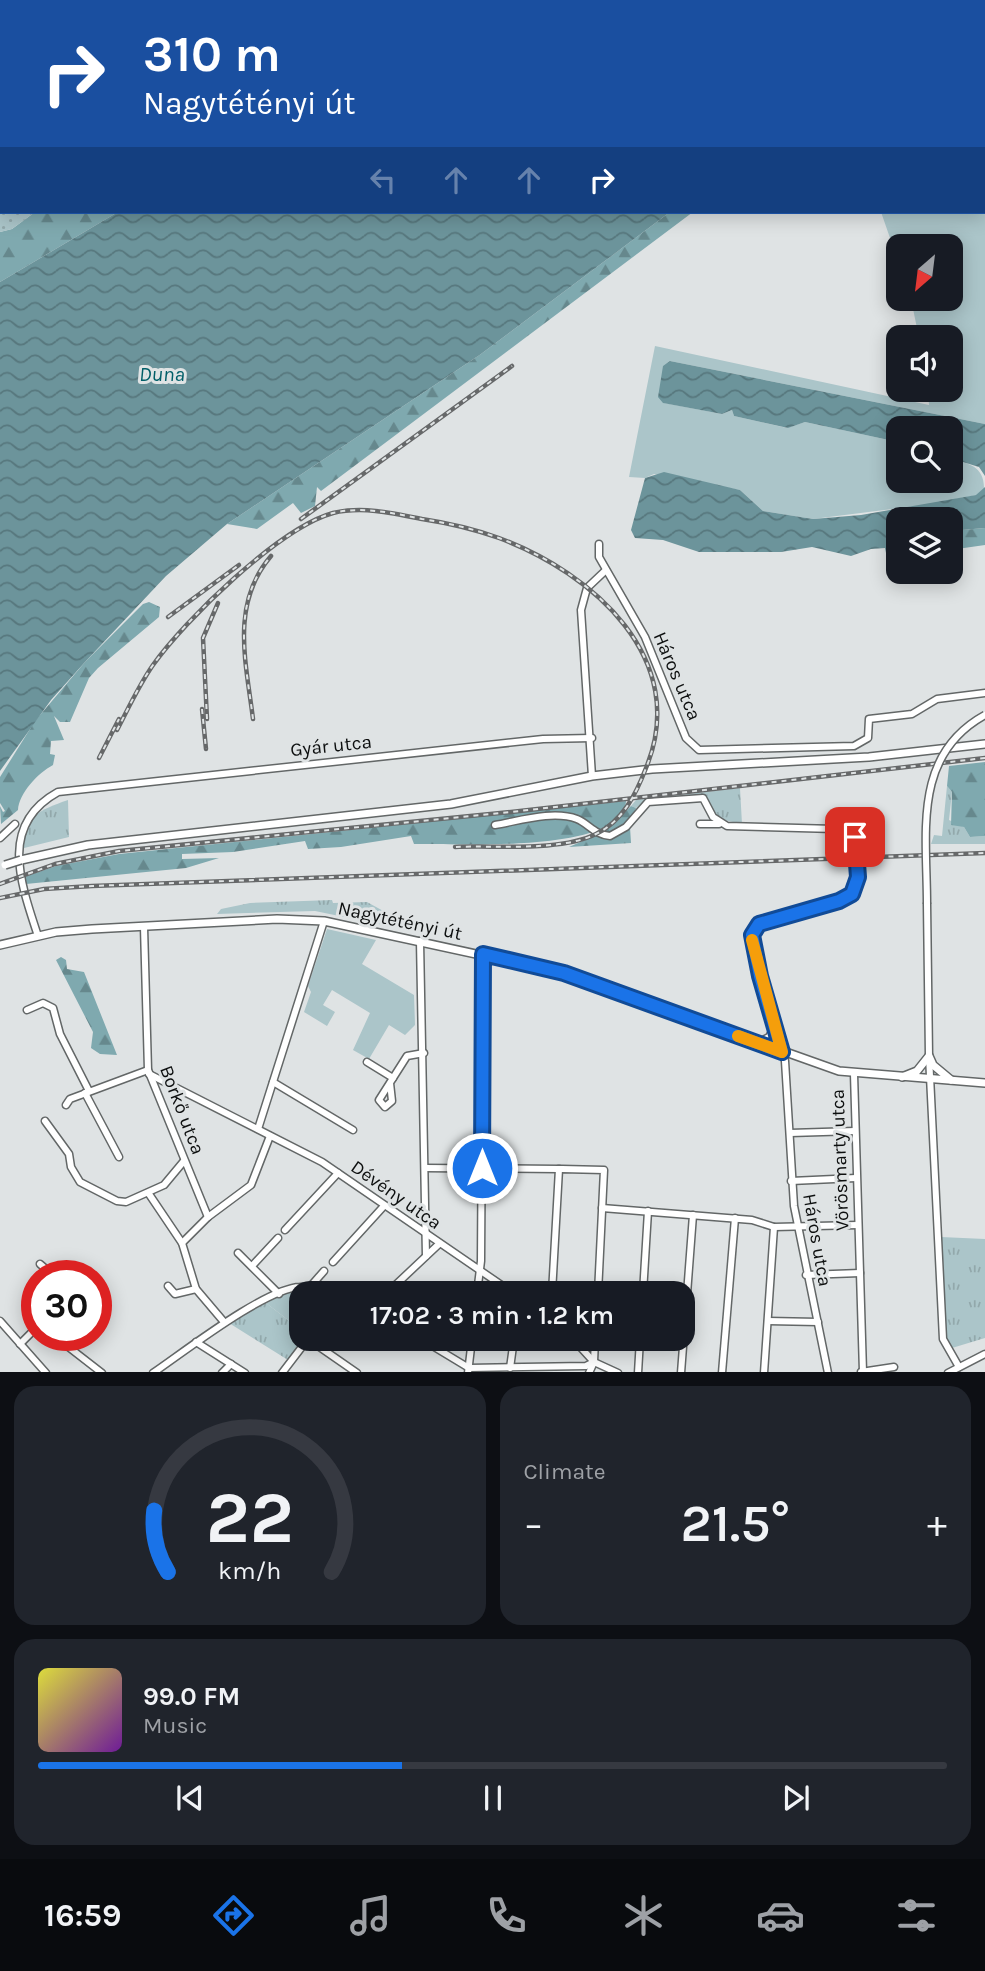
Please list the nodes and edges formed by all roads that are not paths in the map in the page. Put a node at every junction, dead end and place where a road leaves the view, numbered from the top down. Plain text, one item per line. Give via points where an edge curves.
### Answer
1 (599, 544) dead end
2 (606, 570) junction
3 (985, 693) edge
4 (985, 715) edge
5 (592, 738) junction
6 (985, 744) edge
7 (592, 776) junction
8 (15, 824) junction
9 (700, 824) dead end
10 (721, 824) junction
11 (495, 825) dead end
12 (0, 838) edge
13 (2, 866) edge
14 (324, 921) junction
15 (144, 926) junction
16 (38, 936) junction
17 (420, 941) junction
18 (0, 945) edge
19 (483, 954) junction
20 (27, 1010) dead end
21 (774, 1028) junction
22 (757, 1043) junction
23 (782, 1052) junction
24 (424, 1053) junction
25 (929, 1056) junction
26 (367, 1062) dead end
27 (148, 1072) junction
28 (854, 1074) junction
29 (901, 1078) junction
30 (930, 1080) junction
31 (952, 1081) junction
32 (273, 1082) junction
33 (985, 1083) edge
34 (87, 1092) junction
35 (66, 1105) dead end
36 (45, 1121) dead end
37 (258, 1129) junction
38 (353, 1130) dead end
39 (855, 1131) junction
40 (790, 1133) junction
41 (270, 1136) junction
42 (119, 1157) dead end
43 (184, 1161) junction
44 (425, 1168) junction
45 (482, 1168) junction
46 (560, 1169) junction
47 (338, 1172) junction
48 (856, 1178) junction
49 (791, 1181) junction
50 (149, 1194) junction
51 (383, 1207) junction
52 (602, 1208) junction
53 (648, 1211) junction
54 (693, 1215) junction
55 (208, 1217) junction
56 (736, 1218) junction
57 (858, 1225) junction
58 (774, 1227) junction
59 (797, 1227) junction
60 (285, 1230) dead end
61 (426, 1235) junction
62 (278, 1238) dead end
63 (182, 1243) junction
64 (439, 1244) junction
65 (238, 1253) dead end
66 (426, 1256) junction
67 (333, 1262) dead end
68 (252, 1266) junction
69 (324, 1271) dead end
70 (480, 1272) junction
71 (860, 1273) junction
72 (806, 1275) junction
73 (315, 1281) edge
74 (402, 1281) edge
75 (479, 1281) edge
76 (494, 1281) edge
77 (553, 1281) edge
78 (599, 1281) edge
79 (644, 1281) edge
80 (168, 1286) dead end
81 (196, 1289) junction
82 (289, 1290) edge
83 (279, 1294) junction
84 (0, 1321) edge
85 (768, 1321) junction
86 (225, 1322) junction
87 (818, 1322) junction
88 (197, 1342) junction
89 (20, 1345) joint
90 (74, 1351) edge
91 (299, 1351) edge
92 (325, 1351) edge
93 (439, 1351) edge
94 (470, 1351) edge
95 (512, 1351) edge
96 (584, 1351) edge
97 (594, 1351) edge
98 (639, 1351) edge
99 (985, 1354) edge
100 (594, 1362) junction
101 (231, 1364) junction
102 (894, 1367) dead end
103 (959, 1367) junction
104 (510, 1368) junction
105 (468, 1370) edge
106 (528, 1370) edge
107 (45, 1372) edge
108 (101, 1372) edge
109 (154, 1372) edge
110 (223, 1372) edge
111 (243, 1372) edge
112 (283, 1372) edge
113 (356, 1372) edge
114 (589, 1372) edge
115 (616, 1372) edge
116 (638, 1372) edge
117 (681, 1372) edge
118 (722, 1372) edge
119 (764, 1372) edge
120 (828, 1372) edge
121 (862, 1372) edge
122 (950, 1372) edge

1 - 2 street, Háros utca via 598,554
2 - 3 street, Háros utca via 645,637 686,738 705,751 853,746 868,738 869,719 912,714 937,699
2 - 5 street via 587,588 582,610
4 - 25 street, bridge via 949,743 929,786
5 - 7 street
5 - 8 street, Gyár utca via 543,739 72,789 45,799
6 - 7 main road via 869,757 691,765
7 - 13 main road, bridge via 451,804 88,845
8 - 12 street, Gyár utca
8 - 16 street via 15,869
9 - 10 street
10 - 11 street via 703,797 643,805 615,834 597,833 567,816
10 - 21 street, Háros utca via 841,829 850,832 856,842 858,882 852,894 759,924 754,932 752,946
14 - 15 main road, Nagytétényi út
14 - 17 main road, Nagytétényi út
14 - 32 street
15 - 16 main road, Nagytétényi út
15 - 27 street, Borkő utca
16 - 18 main road, Nagytétényi út
17 - 19 main road, Nagytétényi út
17 - 24 street
19 - 22 main road, Nagytétényi út via 564,973
19 - 45 street
20 - 34 street via 43,1003 53,1008
21 - 22 street
21 - 23 street, Háros utca
22 - 23 main road, Nagytétényi út
23 - 28 main road, Nagytétényi út
23 - 40 street, Háros utca
24 - 26 street via 407,1056 392,1080
24 - 44 street
25 - 29 main road via 917,1071
25 - 30 street
25 - 31 main road
27 - 34 street
27 - 37 street, Dévény utca
27 - 43 street, Borkő utca
28 - 29 main road, Nagytétényi út
28 - 39 street, Vörösmarty utca
29 - 30 main road, Nagytétényi út
30 - 31 main road, Nagytétényi út
30 - 103 street via 943,1339
31 - 33 main road, Nagytétényi út
32 - 37 street
32 - 38 street
34 - 35 street
34 - 42 street
36 - 50 street via 69,1154 80,1182 123,1202
37 - 41 street, Dévény utca
39 - 40 street
39 - 48 street, Vörösmarty utca
40 - 49 street, Háros utca
41 - 47 street, Dévény utca
41 - 55 street via 251,1185
43 - 50 street via 164,1185
43 - 55 street, Borkő utca
44 - 45 street
44 - 61 street
45 - 46 street
45 - 70 street
46 - 52 street via 604,1170
46 - 77 street
47 - 51 street, Dévény utca
47 - 60 street
48 - 49 street
48 - 57 street, Vörösmarty utca
49 - 59 street, Háros utca
50 - 63 street
51 - 61 street, Dévény utca
51 - 67 street
52 - 53 street
52 - 78 street
53 - 54 street
53 - 79 street
54 - 56 street
54 - 117 street
55 - 63 street
56 - 58 street
56 - 118 street
57 - 59 street
57 - 71 street, Vörösmarty utca
58 - 59 street
58 - 85 street
59 - 72 street, Háros utca
61 - 64 street, Dévény utca
61 - 66 street
62 - 68 street
63 - 81 street
64 - 66 street
64 - 70 street, Dévény utca
65 - 68 street
66 - 74 street
68 - 83 street
69 - 73 street
70 - 75 street
70 - 76 street, Dévény utca
71 - 72 street
71 - 121 street, Vörösmarty utca
72 - 87 street, Háros utca
80 - 81 street via 175,1294
81 - 86 street
82 - 83 street
83 - 86 street
84 - 89 street
85 - 87 street
85 - 119 street
86 - 88 street
87 - 120 street, Háros utca
88 - 101 street
88 - 109 street
89 - 107 street
90 - 108 street
91 - 112 street
92 - 113 street
93 - 105 street
94 - 105 street
95 - 104 street
96 - 100 street
97 - 100 street
98 - 116 street
99 - 103 street
100 - 106 street
100 - 114 street
100 - 115 street
101 - 110 street
101 - 111 street
102 - 121 street
103 - 122 street
104 - 105 street
104 - 106 street

